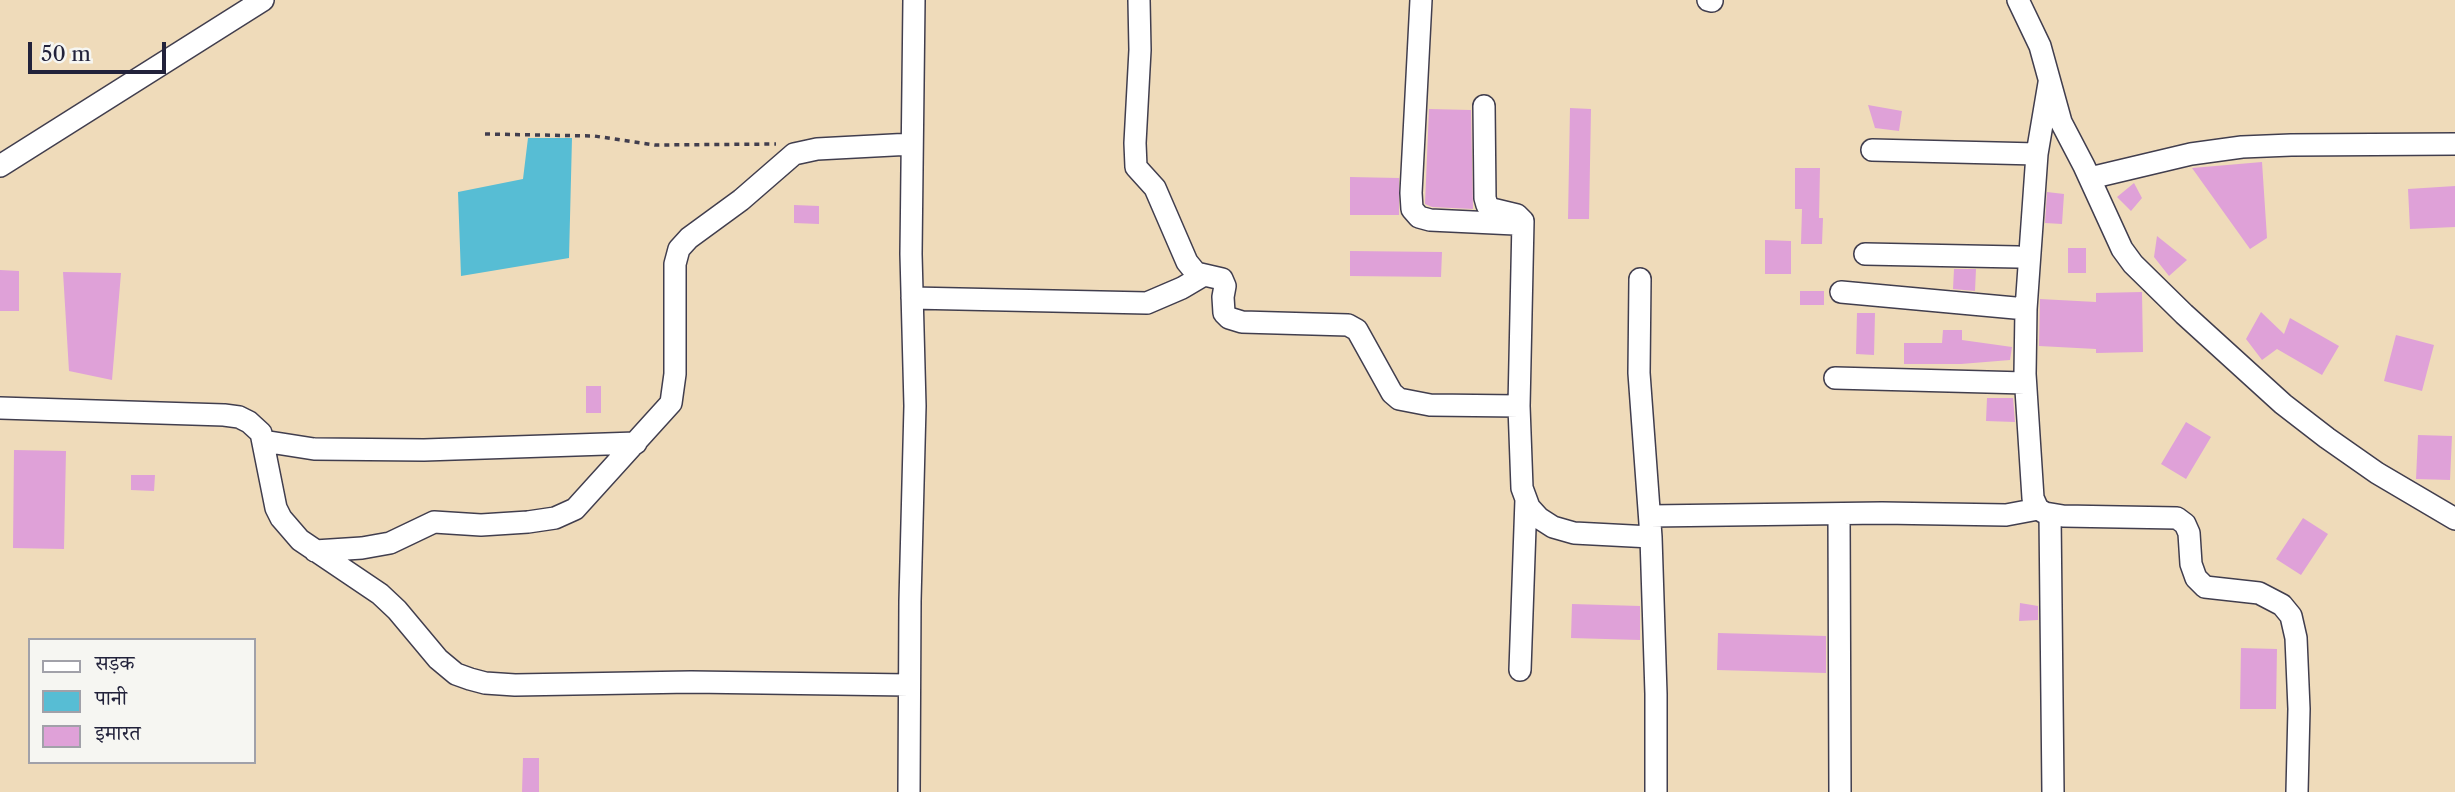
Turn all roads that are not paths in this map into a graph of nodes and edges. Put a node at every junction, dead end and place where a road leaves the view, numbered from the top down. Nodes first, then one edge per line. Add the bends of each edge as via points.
1 (262, 0) edge
2 (914, 0) edge
3 (1139, 0) edge
4 (1421, 0) edge
5 (2018, 0) edge
6 (2049, 83) junction
7 (1484, 106) dead end
8 (912, 144) junction
9 (2455, 144) edge
10 (1872, 150) dead end
11 (2037, 154) junction
12 (0, 166) edge
13 (2090, 178) junction
14 (1523, 224) junction
15 (1865, 254) dead end
16 (2018, 257) dead end
17 (1204, 275) junction
18 (1640, 279) dead end
19 (1841, 292) dead end
20 (912, 298) junction
21 (2026, 309) junction
22 (1835, 378) dead end
23 (2025, 383) junction
24 (1519, 406) junction
25 (0, 408) edge
26 (263, 441) junction
27 (636, 443) junction
28 (1526, 499) junction
29 (2044, 511) junction
30 (1839, 514) junction
31 (2455, 519) edge
32 (1651, 527) junction
33 (315, 551) junction
34 (1520, 670) dead end
35 (909, 685) junction
36 (909, 792) edge
37 (1656, 792) edge
38 (1840, 792) edge
39 (2053, 792) edge
40 (2297, 792) edge

1 - 12 street
2 - 8 street
3 - 17 street via 1136,167 1155,188 1187,262
4 - 14 street via 1412,209 1430,220
5 - 6 street via 2040,46
6 - 11 street
6 - 13 street via 2061,122
7 - 14 street via 1487,205 1517,215
8 - 20 street
8 - 27 street via 802,151 689,238 675,264 674,396
9 - 13 street via 2242,147
10 - 11 street
11 - 21 street
13 - 31 street via 2122,249 2184,314 2327,438
14 - 24 street
15 - 16 street
17 - 20 street via 1147,303
17 - 24 street via 1222,279 1222,306 1229,318 1348,325 1357,330 1399,400
18 - 32 street via 1640,407
19 - 21 street
20 - 35 street via 915,406
21 - 23 street
22 - 23 street
23 - 29 street via 2033,498
24 - 28 street
25 - 26 street via 225,415 249,422
26 - 27 street via 314,449 424,450
26 - 33 street via 276,508 300,540
27 - 33 street via 575,509 555,518 481,525 434,522 390,543
28 - 32 street via 1553,527 1574,533
28 - 34 street
29 - 30 street
29 - 39 street
29 - 40 street via 2063,516 2177,518 2189,533 2191,564 2205,587 2259,593 2282,605 2291,616 2296,638
30 - 32 street
30 - 38 street
32 - 37 street
33 - 35 street via 387,600 456,674 485,683
35 - 36 street

